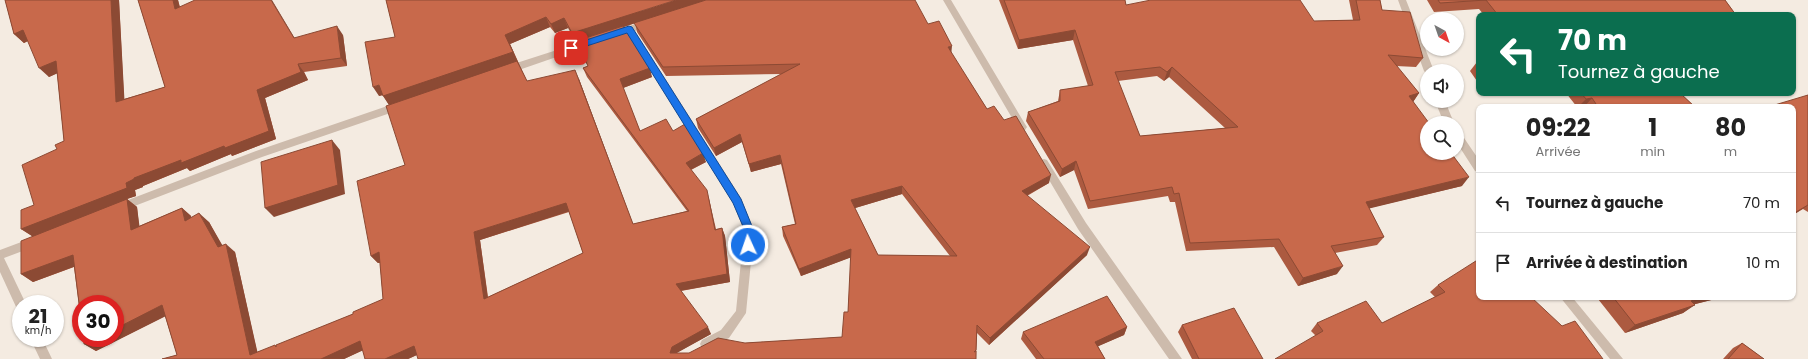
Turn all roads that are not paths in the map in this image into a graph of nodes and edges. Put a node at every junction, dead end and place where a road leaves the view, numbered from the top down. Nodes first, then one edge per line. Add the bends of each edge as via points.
1 (946, 0) edge
2 (1402, 0) edge
3 (658, 20) edge
4 (629, 29) junction
5 (1426, 64) edge
6 (495, 74) edge
7 (406, 104) edge
8 (1028, 137) edge
9 (1464, 146) edge
10 (1041, 158) edge
11 (1476, 164) edge
12 (111, 212) edge
13 (44, 238) edge
14 (0, 255) edge
15 (0, 261) edge
16 (16, 295) edge
17 (1568, 300) edge
18 (40, 347) edge
19 (699, 348) edge
20 (46, 359) edge
21 (1176, 359) edge
22 (1617, 359) edge

1 - 8 street
2 - 5 street
3 - 4 street
4 - 6 street
4 - 19 street via 737,201 749,231 741,313 724,334
7 - 12 street via 259,154
9 - 11 street
10 - 21 street via 1082,226
13 - 14 street
15 - 16 street
17 - 22 street
18 - 20 street

